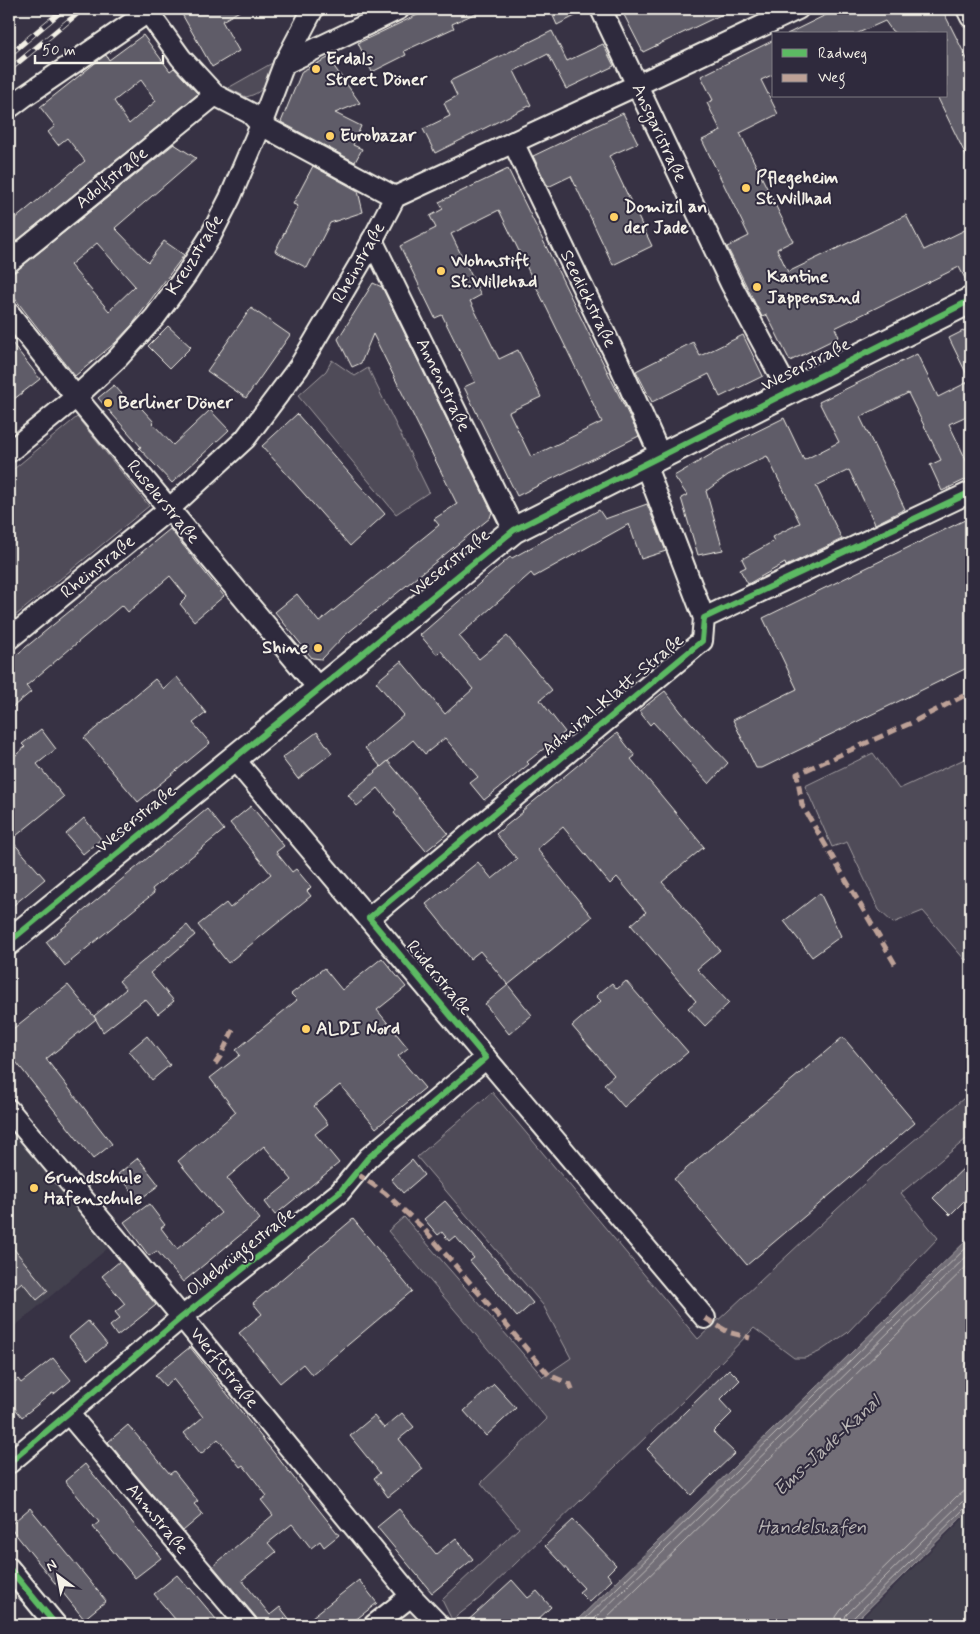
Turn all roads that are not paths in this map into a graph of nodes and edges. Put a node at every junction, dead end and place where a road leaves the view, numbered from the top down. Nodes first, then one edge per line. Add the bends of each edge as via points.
1 (312, 9) edge
2 (399, 9) edge
3 (601, 9) edge
4 (798, 9) edge
5 (967, 9) edge
6 (971, 17) edge
7 (284, 64) junction
8 (637, 86) junction
9 (215, 95) junction
10 (9, 108) edge
11 (261, 125) junction
12 (513, 142) junction
13 (395, 197) junction
14 (372, 240) junction
15 (9, 262) edge
16 (971, 300) edge
17 (9, 314) edge
18 (788, 390) junction
19 (76, 397) junction
20 (9, 452) edge
21 (653, 460) junction
22 (971, 492) edge
23 (169, 509) junction
24 (514, 530) junction
25 (704, 618) junction
26 (9, 639) edge
27 (319, 689) junction
28 (234, 758) junction
29 (368, 918) junction
30 (9, 942) edge
31 (486, 1058) junction
32 (9, 1110) edge
33 (182, 1317) junction
34 (705, 1318) dead end
35 (68, 1413) junction
36 (9, 1463) edge
37 (9, 1568) edge
38 (411, 1596) junction
39 (56, 1625) edge
40 (247, 1625) edge
41 (374, 1625) edge
42 (438, 1625) edge

1 - 7 street, Kreuzstraße
2 - 7 street
3 - 8 street, Ansgaristraße
4 - 8 street
5 - 6 street
7 - 11 street, Kreuzstraße
8 - 12 street
8 - 18 street, Ansgaristraße via 731,284
9 - 10 street via 181,58 148,12
9 - 11 street via 250,113
9 - 15 street, Adolfstraße
11 - 13 street
11 - 19 street, Kreuzstraße via 230,198 186,275 118,358
12 - 13 street
12 - 21 street, Seediekstraße via 618,361
13 - 14 street, Rheinstraße
14 - 23 street, Rheinstraße via 299,367 245,439
14 - 24 street, Annenstraße
16 - 18 street, Weserstraße
17 - 19 street, Ruselerstraße
18 - 21 street, Weserstraße
19 - 20 street, Kreuzstraße
19 - 23 street, Ruselerstraße
21 - 24 street, Weserstraße
21 - 25 street, Seediekstraße
22 - 25 street
23 - 26 street, Rheinstraße
23 - 27 street, Ruselerstraße
24 - 27 street, Weserstraße
25 - 29 street, Admiral-Klatt-Straße via 702,641
27 - 28 street, Weserstraße
28 - 29 street, Rüderstraße
28 - 30 street, Weserstraße
29 - 31 street, Rüderstraße
31 - 33 street, Oldebrüggestraße via 368,1158 340,1192
31 - 34 street, Rüderstraße
32 - 33 street, Werftstraße
33 - 35 street, Oldebrüggestraße
33 - 38 street, Werftstraße
35 - 36 street, Oldebrüggestraße
35 - 40 street, Ahmstraße
37 - 39 street
38 - 41 street
38 - 42 street, Werftstraße

